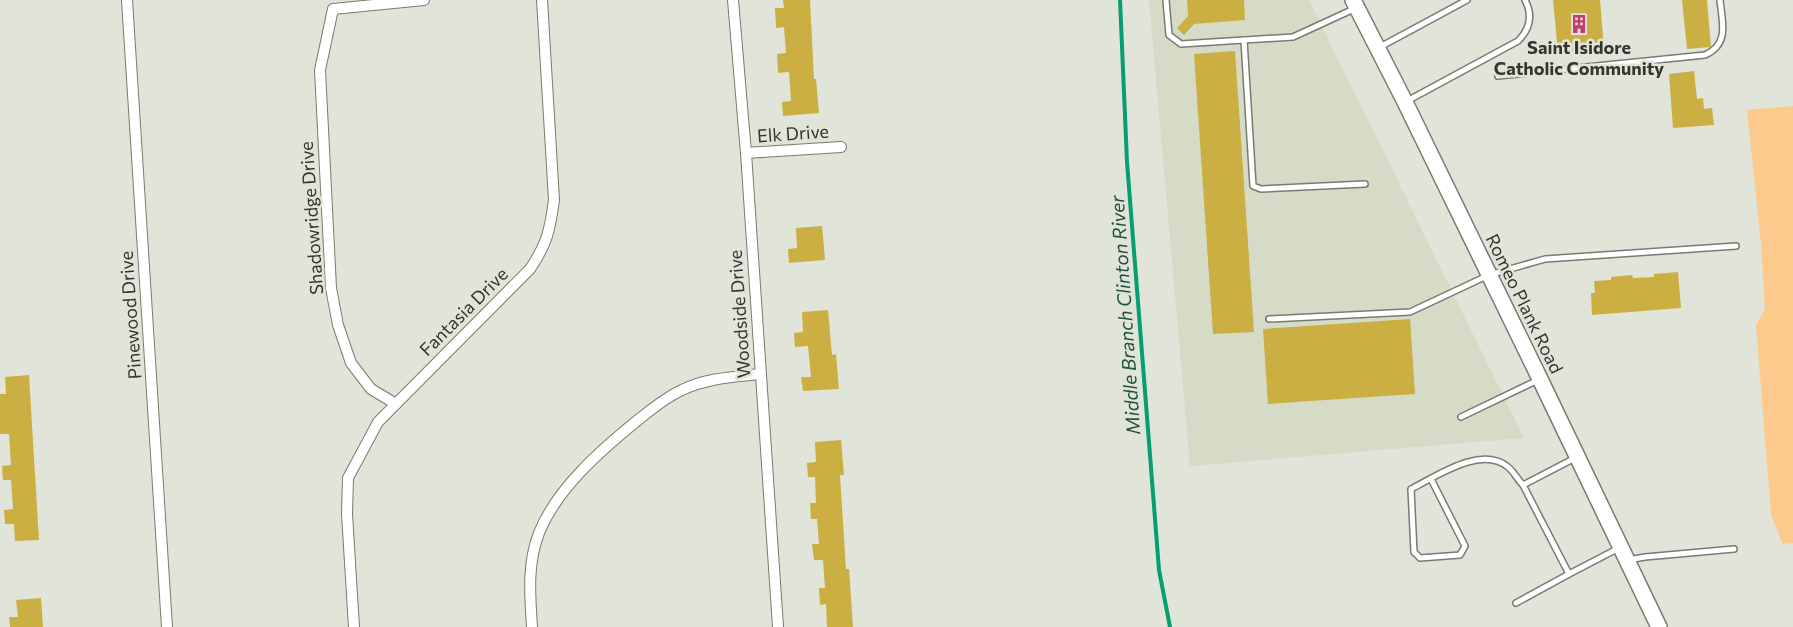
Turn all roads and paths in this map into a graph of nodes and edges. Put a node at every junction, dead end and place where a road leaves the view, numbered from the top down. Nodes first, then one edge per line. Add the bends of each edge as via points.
1 (127, 0) edge
2 (424, 0) edge
3 (542, 0) edge
4 (733, 0) edge
5 (1166, 0) edge
6 (1467, 0) edge
7 (1525, 0) edge
8 (1720, 0) edge
9 (1355, 4) edge
10 (1244, 40) junction
11 (1376, 48) junction
12 (1498, 76) dead end
13 (1405, 102) junction
14 (841, 147) dead end
15 (746, 153) junction
16 (1365, 184) dead end
17 (1736, 246) dead end
18 (1489, 275) junction
19 (1270, 319) dead end
20 (760, 374) junction
21 (1540, 379) junction
22 (396, 404) junction
23 (1461, 417) dead end
24 (1578, 457) junction
25 (1431, 479) junction
26 (1523, 486) junction
27 (1734, 550) dead end
28 (1625, 553) junction
29 (1569, 574) junction
30 (1516, 603) dead end
31 (167, 627) edge
32 (354, 627) edge
33 (532, 627) edge
34 (778, 627) edge
35 (1659, 627) edge

1 - 31 street, Pinewood Drive
2 - 22 street, Shadowridge Drive via 333,9 320,70 331,288 338,325 351,363 371,389
3 - 22 street, Fantasia Drive via 554,200 542,251 530,269
4 - 15 street, Woodside Drive
5 - 10 lane via 1168,36 1181,44
6 - 11 lane
7 - 13 lane via 1531,17 1518,41
8 - 12 lane via 1724,33 1717,47 1705,55
9 - 10 lane via 1293,37
9 - 11 main road, Romeo Plank Road
10 - 16 lane via 1253,186 1261,189
11 - 13 main road, Romeo Plank Road
13 - 18 main road, Romeo Plank Road
14 - 15 street, Elk Drive
15 - 20 street, Woodside Drive
17 - 18 lane via 1545,259
18 - 19 lane via 1410,312
18 - 21 main road, Romeo Plank Road
20 - 33 street via 717,379 682,390 664,400 590,462 554,506 538,534 529,576
20 - 34 street, Woodside Drive
21 - 23 lane
21 - 24 main road, Romeo Plank Road
22 - 32 street, Fantasia Drive via 378,422 348,478
24 - 26 lane
24 - 28 main road, Romeo Plank Road
25 - 25 lane via 1411,489 1414,552 1420,558 1460,555 1465,546
25 - 26 lane via 1469,460 1493,460 1508,467
26 - 29 lane
27 - 28 lane via 1645,557
28 - 29 lane
28 - 35 main road, Romeo Plank Road
29 - 30 lane

